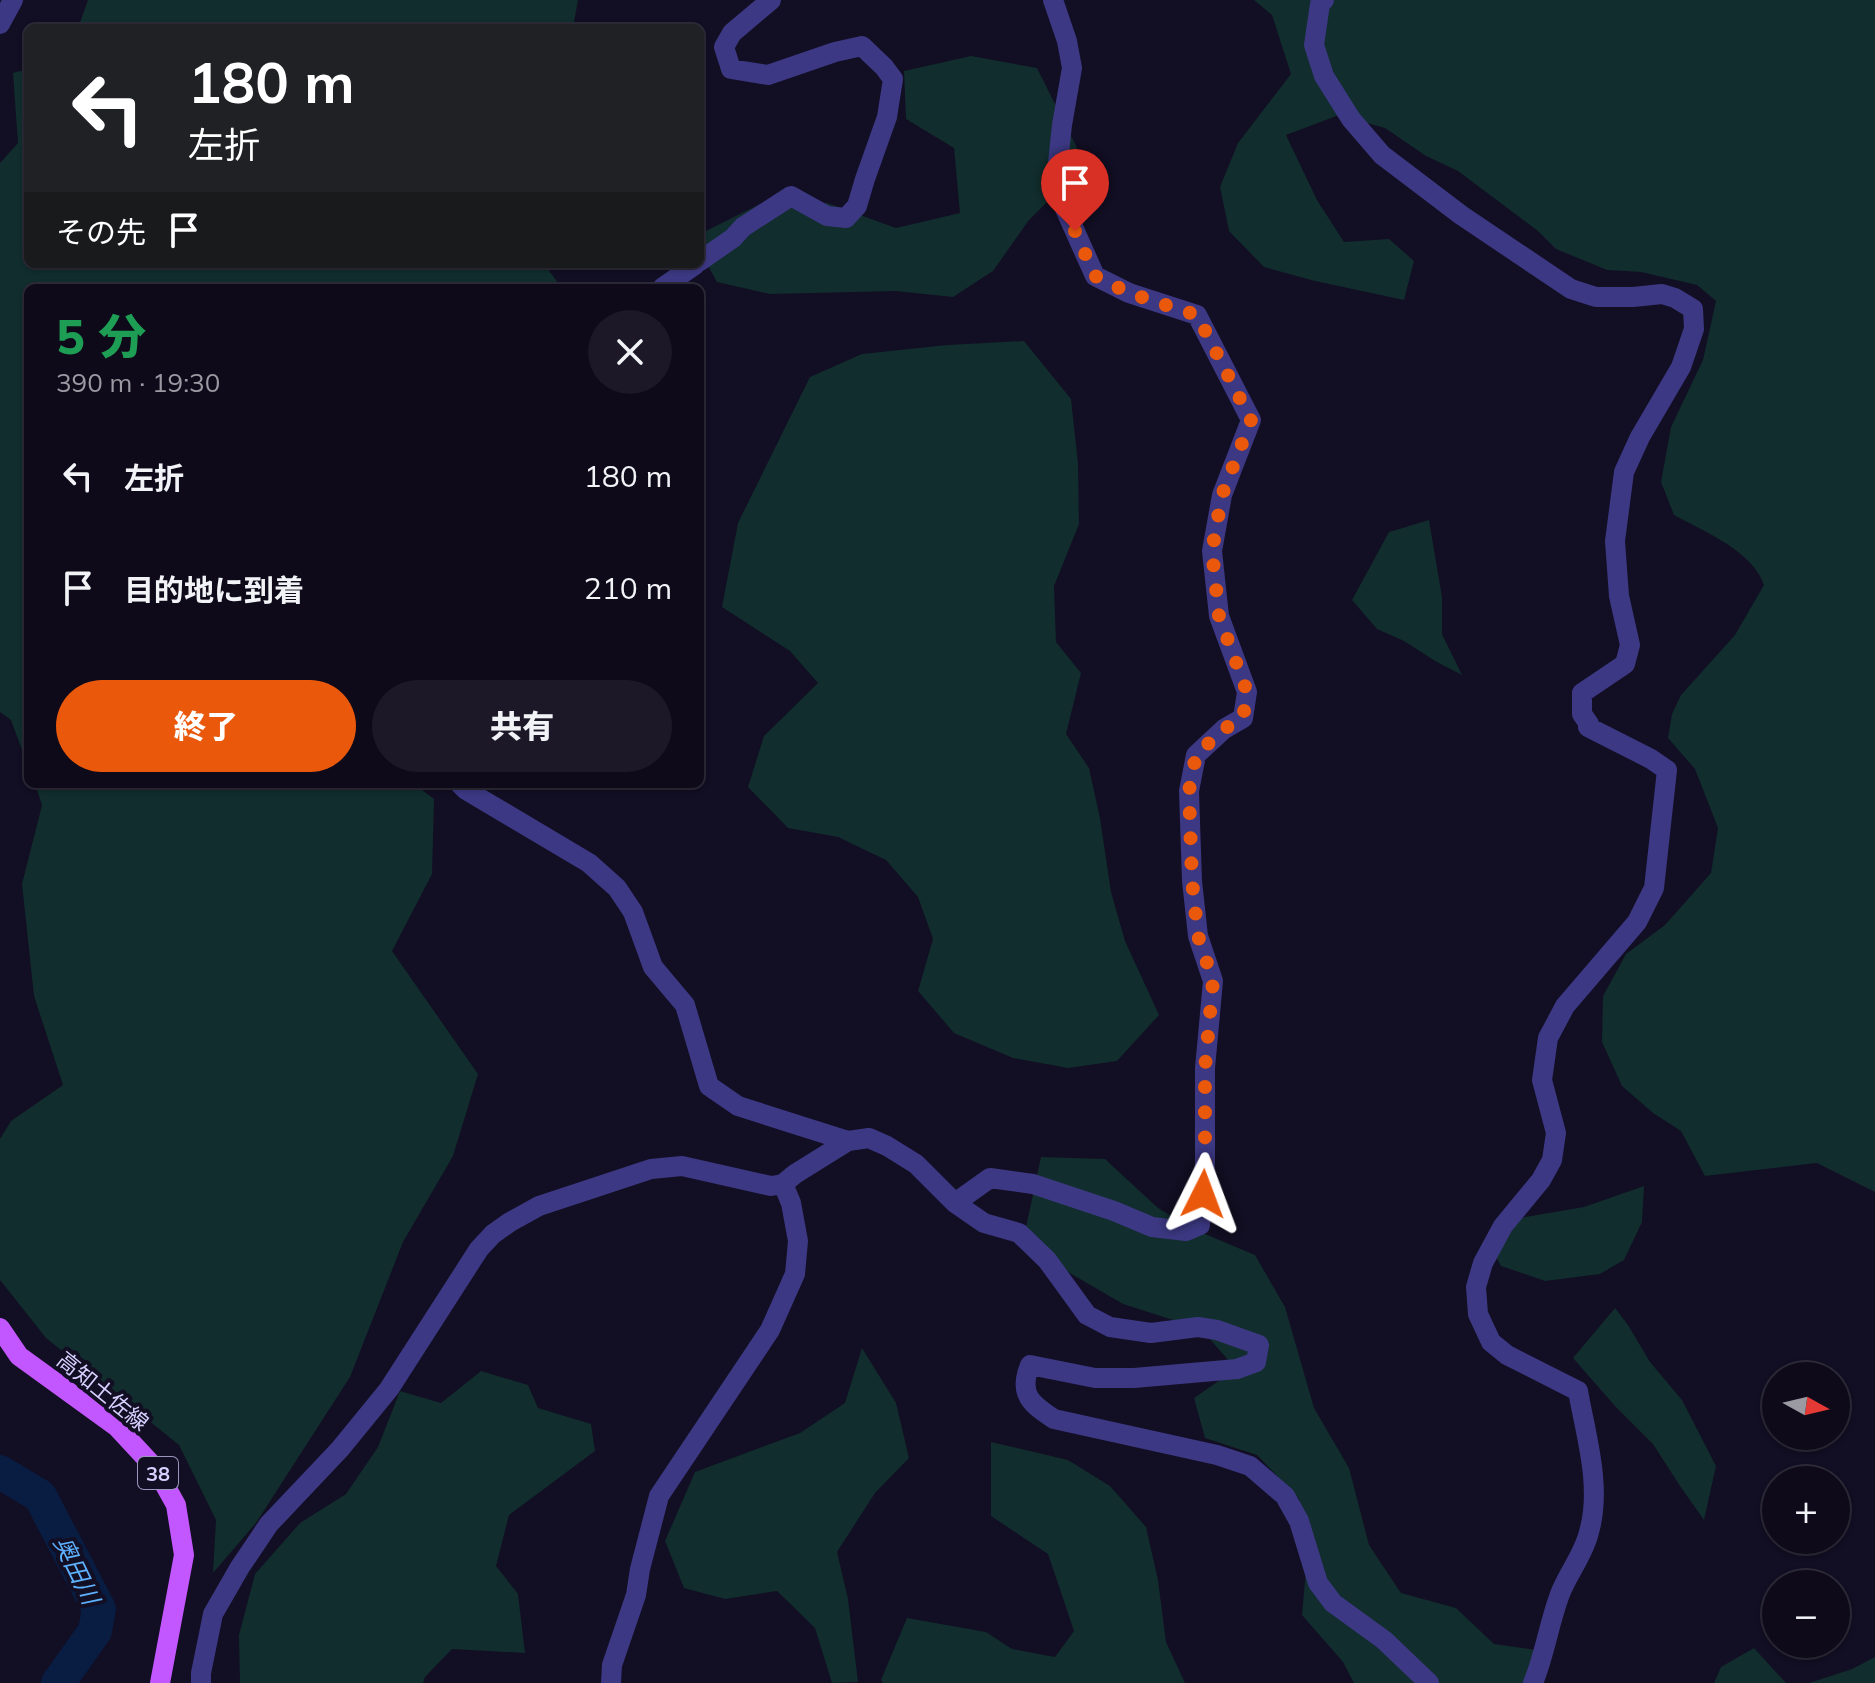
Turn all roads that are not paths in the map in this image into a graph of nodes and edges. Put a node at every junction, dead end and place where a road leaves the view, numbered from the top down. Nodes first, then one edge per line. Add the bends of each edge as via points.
1 (13, 0) edge
2 (771, 0) edge
3 (1053, 0) edge
4 (1324, 0) edge
5 (0, 24) edge
6 (704, 258) edge
7 (690, 268) edge
8 (668, 284) edge
9 (464, 788) edge
10 (848, 1141) junction
11 (783, 1184) junction
12 (955, 1203) junction
13 (0, 1328) edge
14 (160, 1683) edge
15 (201, 1683) edge
16 (611, 1683) edge
17 (1429, 1683) edge
18 (1533, 1683) edge

1 - 5 street
2 - 6 street via 732,33 724,47 731,69 768,75 862,46 893,79 887,117 857,206 846,218 827,216 791,196
3 - 12 street via 1072,68 1057,172 1065,209 1095,276 1197,315 1251,420 1222,495 1212,551 1219,616 1247,692 1243,718 1196,755 1189,791 1198,936 1213,981 1200,1225 1186,1231 1152,1227 1033,1184 990,1178
4 - 18 street via 1314,45 1324,76 1382,155 1571,289 1596,297 1662,294 1693,309 1694,329 1681,367 1624,472 1615,541 1630,645 1625,664 1582,693 1588,727 1667,770 1654,888 1637,922 1565,1006 1548,1038 1542,1080 1556,1133 1552,1160 1503,1226 1476,1287 1478,1314 1491,1342 1578,1391 1593,1480 1589,1533 1560,1594
7 - 8 street
9 - 10 street via 589,863 617,888 633,912 653,967 685,1005 709,1086 738,1106
10 - 11 street
10 - 12 street via 869,1138 887,1146 916,1164
11 - 15 street via 771,1186 682,1166 651,1169 539,1206 493,1234 389,1389 269,1524 240,1567 213,1614
11 - 16 street via 798,1241 795,1274 770,1330 659,1496
12 - 17 street via 984,1223 1019,1233 1047,1260 1087,1315 1110,1327 1151,1333 1198,1327 1259,1345 1256,1362 1237,1369 1095,1378 1030,1365 1024,1379 1029,1399 1054,1419 1250,1466 1285,1496 1299,1521 1318,1583 1333,1603 1384,1640
13 - 14 main road, 高知土佐線 / 38 via 19,1356 117,1427 156,1469 176,1505 184,1555

